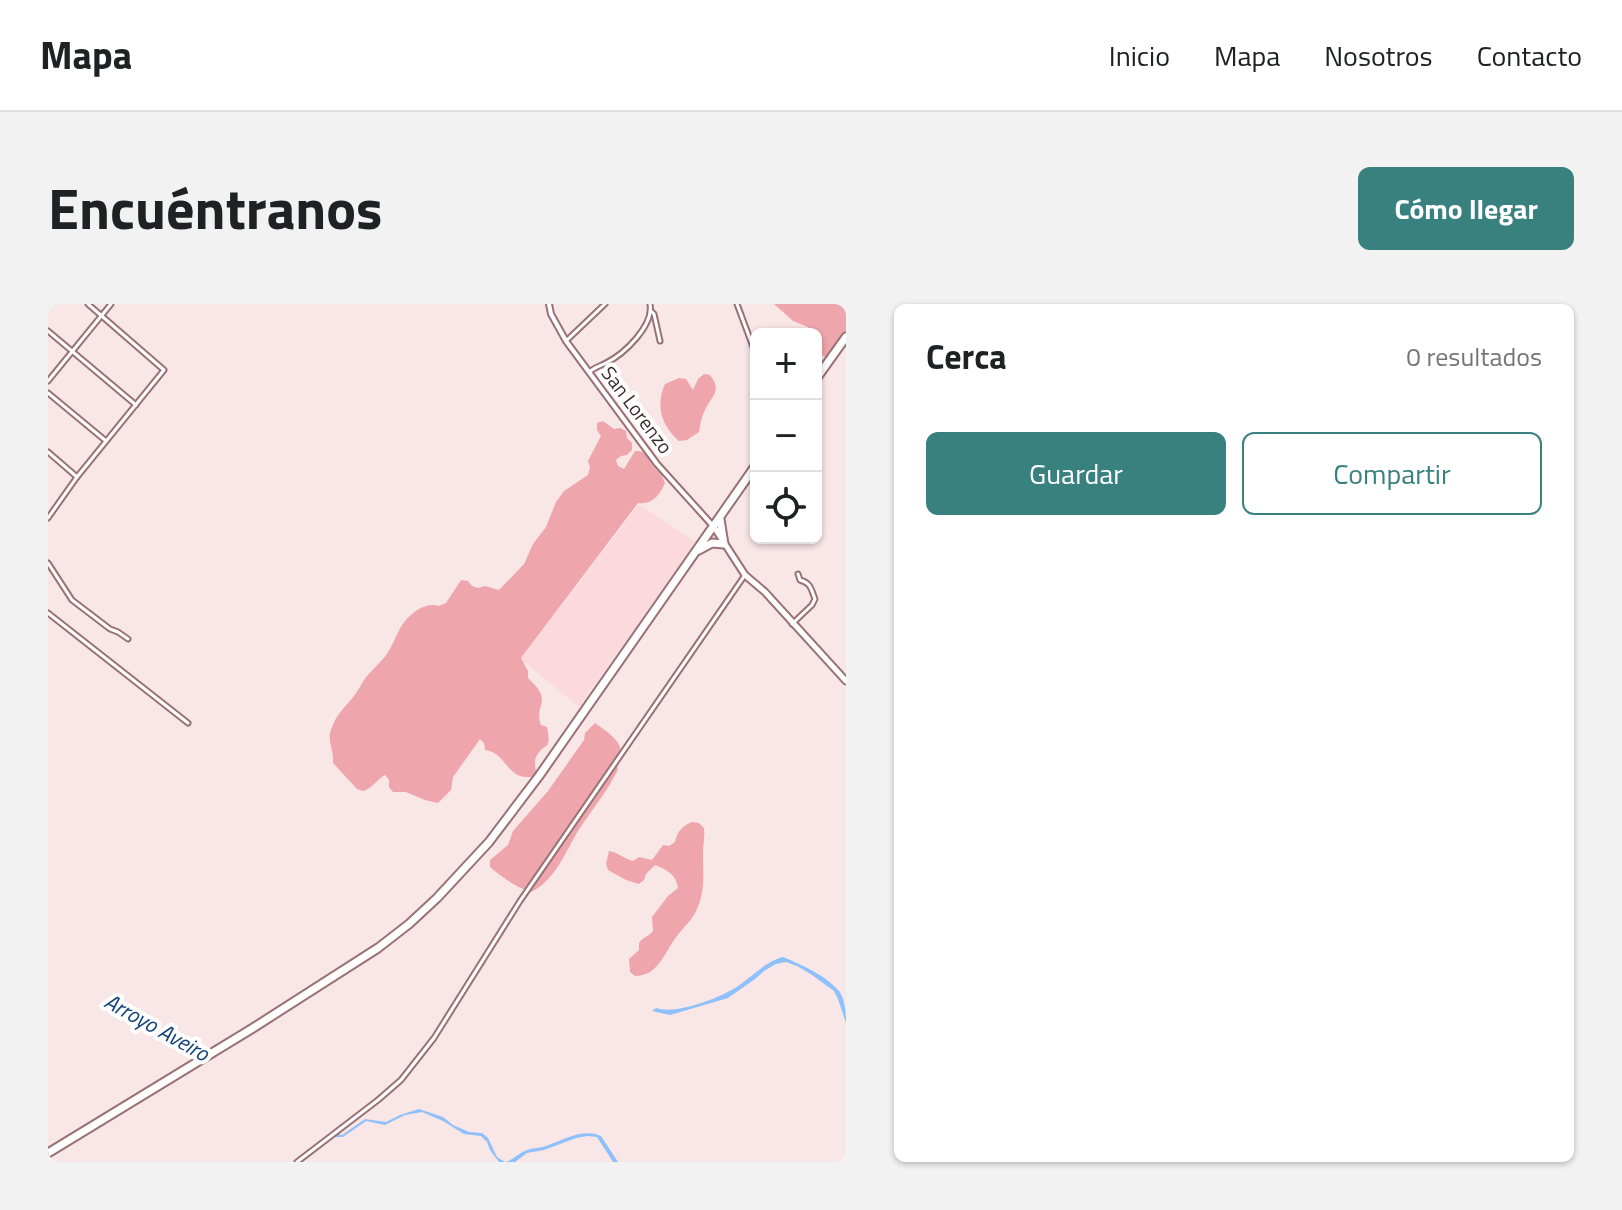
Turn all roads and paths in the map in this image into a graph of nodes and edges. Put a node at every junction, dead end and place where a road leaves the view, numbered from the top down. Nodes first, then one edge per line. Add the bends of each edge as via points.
1 (88, 304) edge
2 (111, 304) edge
3 (549, 304) edge
4 (650, 304) edge
5 (737, 304) edge
6 (601, 305) edge
7 (651, 311) junction
8 (102, 316) junction
9 (48, 331) edge
10 (846, 337) edge
11 (750, 339) edge
12 (566, 341) junction
13 (660, 341) dead end
14 (73, 351) junction
15 (822, 371) edge
16 (589, 372) junction
17 (48, 381) edge
18 (48, 393) edge
19 (136, 405) junction
20 (106, 441) junction
21 (48, 452) edge
22 (751, 472) edge
23 (77, 477) junction
24 (48, 504) edge
25 (54, 508) junction
26 (48, 518) edge
27 (720, 519) junction
28 (714, 527) junction
29 (724, 544) junction
30 (697, 551) junction
31 (48, 563) edge
32 (798, 574) dead end
33 (745, 575) junction
34 (48, 613) edge
35 (792, 624) junction
36 (128, 639) dead end
37 (846, 681) edge
38 (188, 723) dead end
39 (48, 1153) edge
40 (297, 1162) edge

1 - 8 street
2 - 8 street
3 - 12 street, San Lorenzo
4 - 7 street
5 - 11 street
6 - 12 street
7 - 13 street
7 - 16 street via 635,340
8 - 14 street
8 - 19 street via 164,370
9 - 14 street
10 - 15 highway
12 - 16 street, San Lorenzo
14 - 17 street
14 - 19 street
16 - 28 street, San Lorenzo via 657,464
18 - 20 street
19 - 20 street
20 - 23 street
21 - 23 street
22 - 27 highway
23 - 25 street
24 - 25 street
25 - 26 street
27 - 28 highway
27 - 29 highway
28 - 29 main road
28 - 30 highway
29 - 30 highway
29 - 33 main road
30 - 39 highway via 507,820 409,924
31 - 36 street via 72,600
32 - 35 street via 811,586 815,599
33 - 35 main road
33 - 40 street via 520,901 434,1038 401,1080
34 - 38 street
35 - 37 main road

